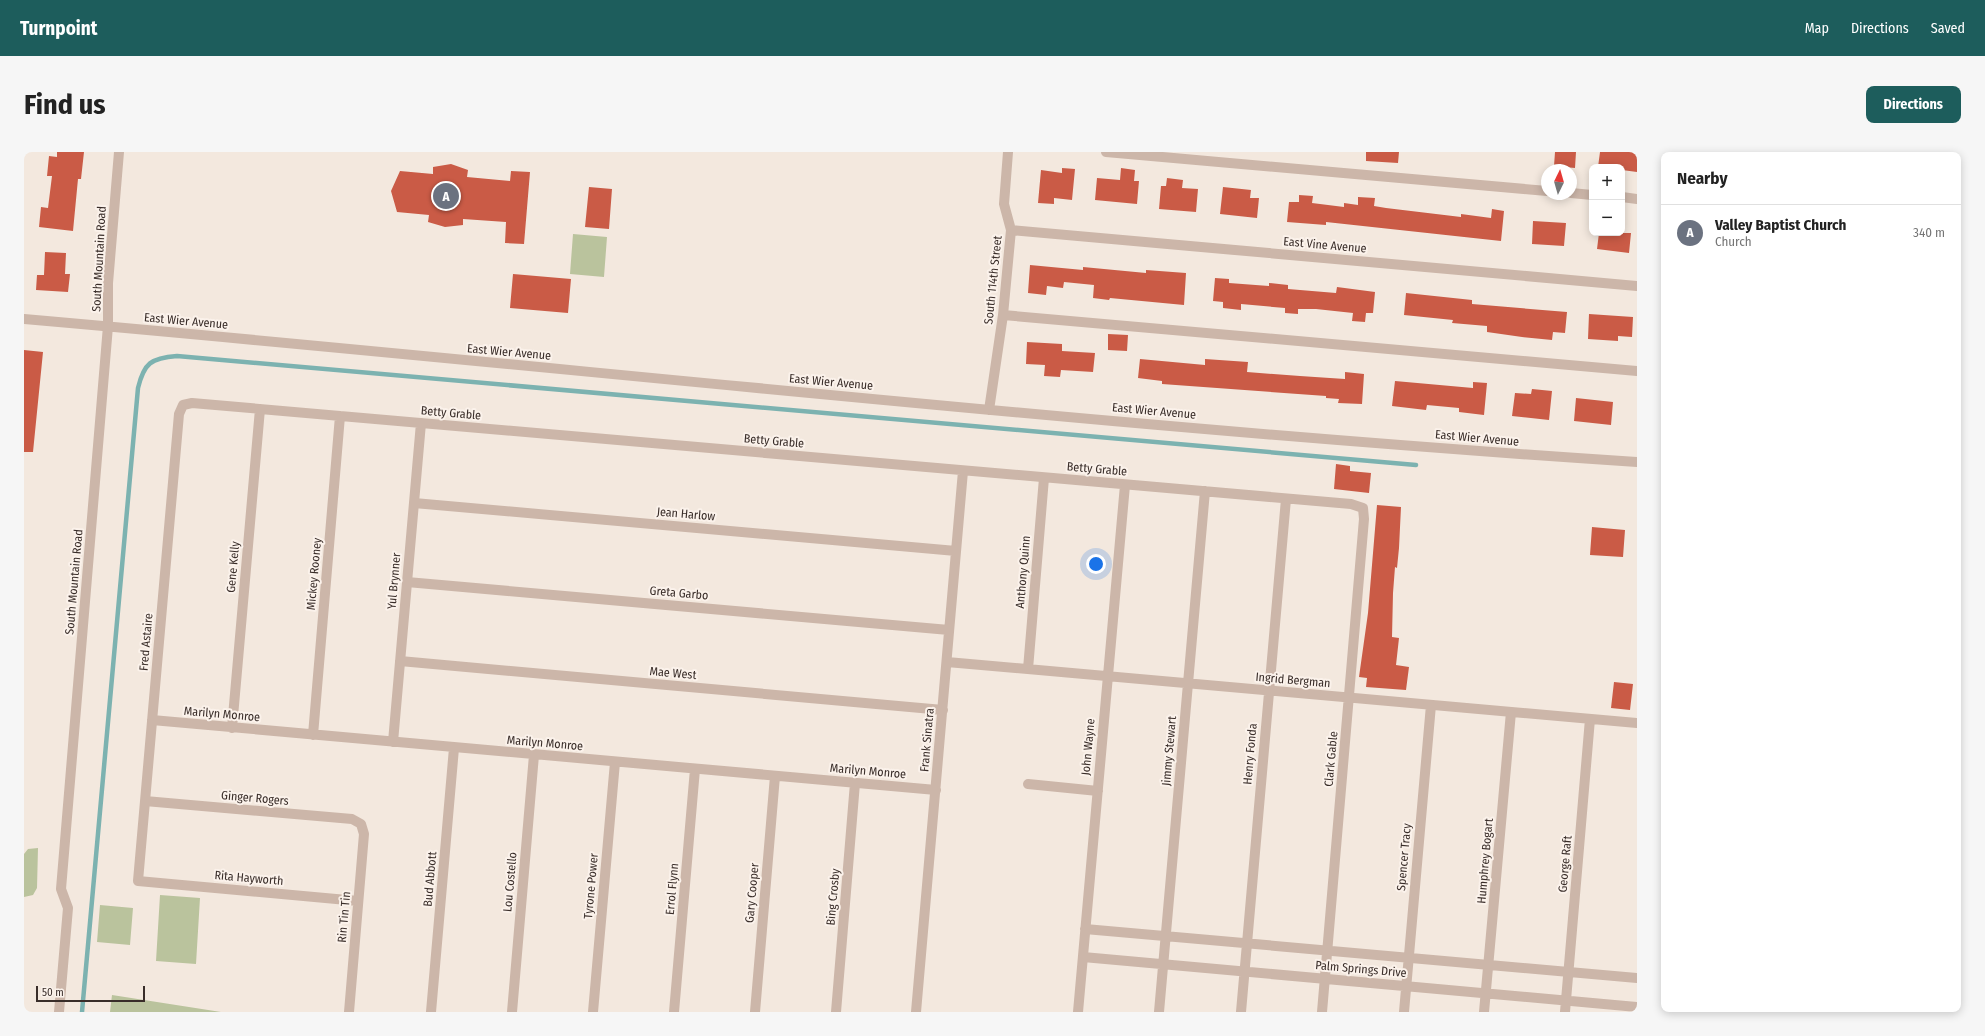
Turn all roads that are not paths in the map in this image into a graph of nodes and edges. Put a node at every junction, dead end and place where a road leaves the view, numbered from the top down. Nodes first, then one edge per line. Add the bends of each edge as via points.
1 (119, 152) edge
2 (1008, 152) edge
3 (1106, 152) edge
4 (1541, 190) edge
5 (1577, 194) edge
6 (1589, 195) edge
7 (1625, 197) edge
8 (1637, 199) edge
9 (1011, 230) junction
10 (1637, 286) edge
11 (1002, 315) junction
12 (24, 319) edge
13 (108, 326) junction
14 (1637, 371) edge
15 (183, 406) joint
16 (260, 409) junction
17 (989, 410) junction
18 (340, 416) junction
19 (421, 423) junction
20 (1637, 462) edge
21 (963, 471) junction
22 (1044, 478) junction
23 (1125, 484) junction
24 (1205, 492) junction
25 (1286, 499) junction
26 (414, 503) junction
27 (1363, 508) joint
28 (956, 550) junction
29 (407, 582) junction
30 (949, 630) junction
31 (400, 661) junction
32 (947, 662) junction
33 (1028, 669) junction
34 (1108, 676) junction
35 (1188, 683) junction
36 (1269, 690) junction
37 (1349, 698) junction
38 (1431, 705) junction
39 (943, 710) junction
40 (1510, 712) junction
41 (1590, 719) junction
42 (152, 720) junction
43 (1637, 723) edge
44 (232, 728) junction
45 (313, 735) junction
46 (393, 742) junction
47 (454, 748) junction
48 (534, 754) junction
49 (615, 762) junction
50 (695, 769) junction
51 (775, 776) junction
52 (856, 783) junction
53 (1028, 784) dead end
54 (936, 790) junction
55 (1098, 791) junction
56 (145, 801) junction
57 (361, 824) joint
58 (138, 881) joint
59 (358, 901) junction
60 (1085, 929) junction
61 (1166, 936) junction
62 (1247, 944) junction
63 (1327, 951) junction
64 (1083, 957) junction
65 (1408, 958) junction
66 (1164, 964) junction
67 (1489, 965) junction
68 (1244, 972) junction
69 (1568, 972) junction
70 (1637, 978) edge
71 (1325, 979) junction
72 (1406, 986) junction
73 (1486, 993) junction
74 (1566, 1000) junction
75 (1637, 1007) edge
76 (59, 1012) edge
77 (349, 1012) edge
78 (431, 1012) edge
79 (512, 1012) edge
80 (593, 1012) edge
81 (674, 1012) edge
82 (755, 1012) edge
83 (836, 1012) edge
84 (916, 1012) edge
85 (1078, 1012) edge
86 (1160, 1012) edge
87 (1241, 1012) edge
88 (1322, 1012) edge
89 (1404, 1012) edge
90 (1484, 1012) edge
91 (1565, 1012) edge

1 - 13 street, South Mountain Road via 108,283
2 - 9 street, South 114th Street via 1004,204
3 - 4 street
5 - 6 street
7 - 8 street
9 - 10 street, East Vine Avenue
9 - 11 street, South 114th Street
11 - 14 street
11 - 17 street, South 114th Street
12 - 13 street, East Wier Avenue
13 - 17 street, East Wier Avenue
13 - 76 street, South Mountain Road via 61,889 68,908
15 - 16 street, Betty Grable via 192,403
15 - 42 street, Fred Astaire via 179,414
16 - 18 street, Betty Grable
16 - 44 street, Gene Kelly
17 - 20 street, East Wier Avenue
18 - 19 street, Betty Grable
18 - 45 street, Mickey Rooney
19 - 21 street, Betty Grable
19 - 26 street, Yul Brynner
21 - 22 street, Betty Grable
21 - 28 street, Frank Sinatra
22 - 23 street, Betty Grable
22 - 33 street, Anthony Quinn
23 - 24 street, Betty Grable
23 - 34 street, John Wayne
24 - 25 street, Betty Grable
24 - 35 street, Jimmy Stewart
25 - 27 street, Betty Grable via 1352,504
25 - 36 street, Henry Fonda
26 - 28 street, Jean Harlow
26 - 29 street, Yul Brynner
27 - 37 street, Clark Gable
28 - 30 street, Frank Sinatra
29 - 30 street, Greta Garbo
29 - 31 street, Yul Brynner
30 - 32 street, Frank Sinatra
31 - 39 street, Mae West
31 - 46 street, Yul Brynner
32 - 33 street, Ingrid Bergman
32 - 39 street, Frank Sinatra
33 - 34 street, Ingrid Bergman
34 - 35 street, Ingrid Bergman
34 - 55 street, John Wayne
35 - 36 street, Ingrid Bergman
35 - 61 street, Jimmy Stewart
36 - 37 street, Ingrid Bergman
36 - 62 street, Henry Fonda
37 - 38 street, Ingrid Bergman
37 - 63 street, Clark Gable
38 - 40 street, Ingrid Bergman
38 - 65 street, Spencer Tracy
39 - 54 street, Frank Sinatra
40 - 41 street, Ingrid Bergman
40 - 67 street, Humphrey Bogart
41 - 43 street, Ingrid Bergman
41 - 69 street, George Raft
42 - 44 street, Marilyn Monroe
42 - 56 street, Fred Astaire
44 - 45 street, Marilyn Monroe
45 - 46 street, Marilyn Monroe
46 - 47 street, Marilyn Monroe
47 - 48 street, Marilyn Monroe
47 - 78 street, Bud Abbott
48 - 49 street, Marilyn Monroe
48 - 79 street, Lou Costello
49 - 50 street, Marilyn Monroe
49 - 80 street, Tyrone Power
50 - 51 street, Marilyn Monroe
50 - 81 street, Errol Flynn
51 - 52 street, Marilyn Monroe
51 - 82 street, Gary Cooper
52 - 54 street, Marilyn Monroe
52 - 83 street, Bing Crosby
53 - 55 street
54 - 84 street, Frank Sinatra
55 - 60 street, John Wayne
56 - 57 street, Ginger Rogers via 352,819
56 - 58 street, Fred Astaire
57 - 59 street, Rin Tin Tin via 364,834
58 - 59 street, Rita Hayworth
59 - 77 street, Rin Tin Tin
60 - 61 street, Palm Springs Drive
60 - 64 street, John Wayne
61 - 62 street, Palm Springs Drive
61 - 66 street, Jimmy Stewart
62 - 63 street, Palm Springs Drive
62 - 68 street, Henry Fonda
63 - 65 street, Palm Springs Drive
63 - 71 street, Clark Gable
64 - 66 street, Palm Springs Drive
64 - 85 street, John Wayne
65 - 67 street, Palm Springs Drive
65 - 72 street, Spencer Tracy
66 - 68 street, Palm Springs Drive
66 - 86 street, Jimmy Stewart
67 - 69 street, Palm Springs Drive
67 - 73 street, Humphrey Bogart
68 - 71 street, Palm Springs Drive
68 - 87 street, Henry Fonda
69 - 70 street, Palm Springs Drive
69 - 74 street, George Raft
71 - 72 street, Palm Springs Drive
71 - 88 street, Clark Gable
72 - 73 street, Palm Springs Drive
72 - 89 street, Spencer Tracy
73 - 74 street, Palm Springs Drive
73 - 90 street, Humphrey Bogart
74 - 75 street, Palm Springs Drive
74 - 91 street, George Raft

